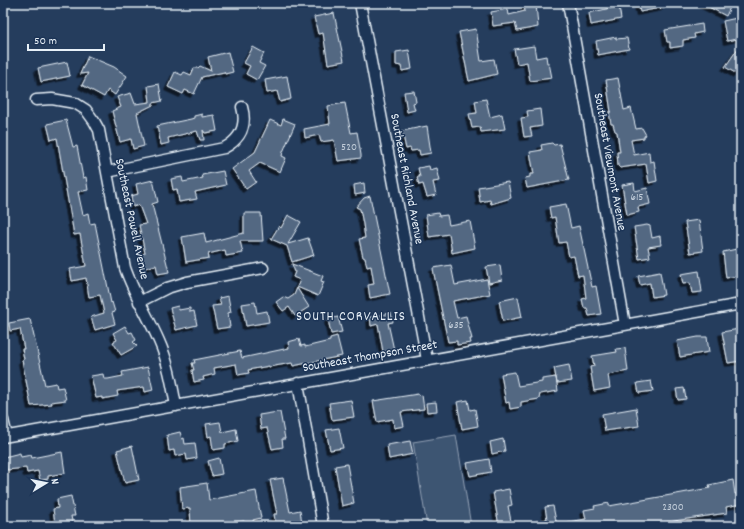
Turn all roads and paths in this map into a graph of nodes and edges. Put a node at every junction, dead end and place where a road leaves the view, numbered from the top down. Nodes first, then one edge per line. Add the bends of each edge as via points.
1 (360, 3) edge
2 (568, 3) edge
3 (36, 100) dead end
4 (242, 107) dead end
5 (107, 172) junction
6 (263, 268) dead end
7 (139, 302) junction
8 (741, 304) edge
9 (625, 325) junction
10 (428, 360) junction
11 (298, 383) junction
12 (176, 406) junction
13 (3, 420) edge
14 (5, 436) edge
15 (323, 526) edge

1 - 10 street, Southeast Richland Avenue
2 - 9 street, Southeast Viewmont Avenue
3 - 5 street, Southeast Powell Avenue via 62,99 75,102 86,110 99,130
4 - 5 street via 242,132 224,148
5 - 7 street, Southeast Powell Avenue via 125,268
6 - 7 street via 187,282 167,288
7 - 12 street, Southeast Powell Avenue via 167,360
8 - 9 street, Southeast Thompson Street
9 - 10 street, Southeast Thompson Street
10 - 11 street, Southeast Thompson Street
11 - 12 street, Southeast Thompson Street
11 - 15 street
12 - 14 street, Southeast Thompson Street
13 - 14 street

